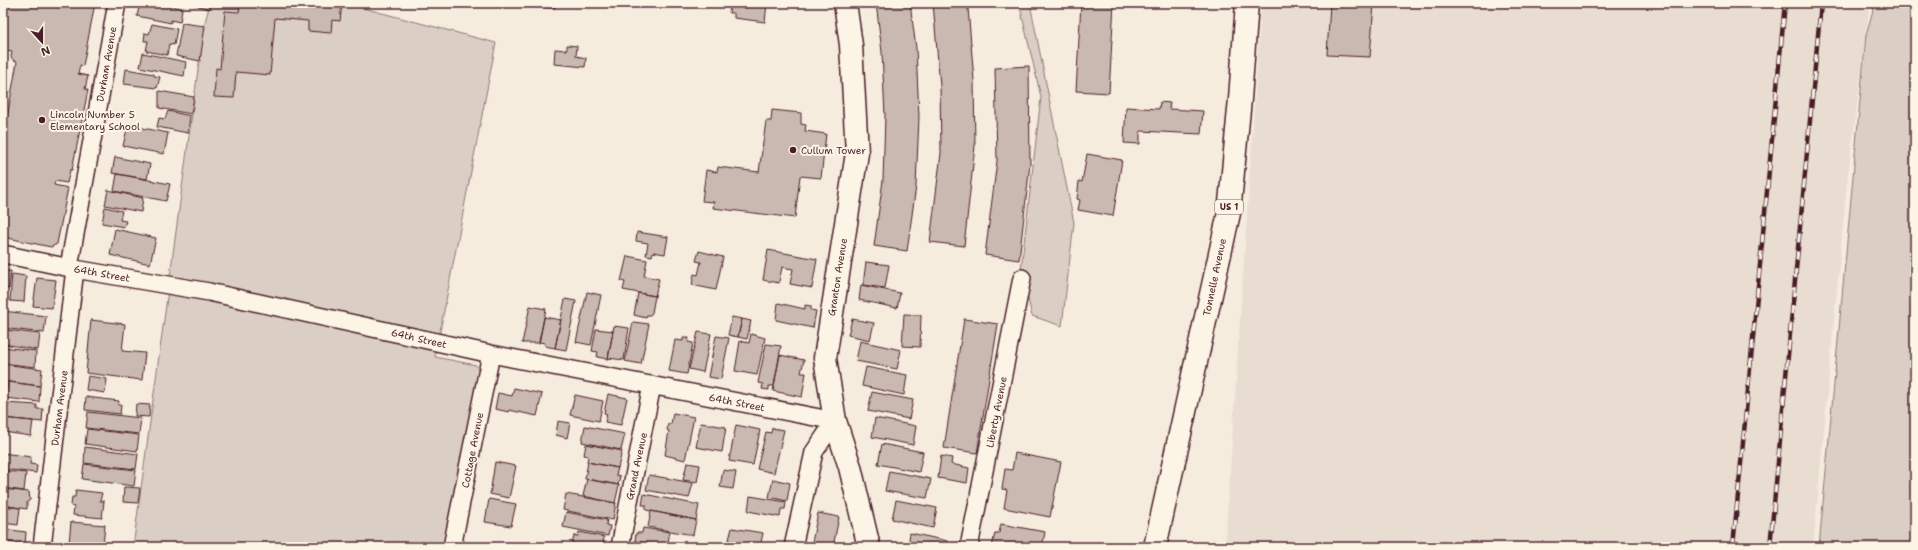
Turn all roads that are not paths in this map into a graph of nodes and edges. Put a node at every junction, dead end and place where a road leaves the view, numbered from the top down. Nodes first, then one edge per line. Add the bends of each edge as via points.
1 (117, 3) edge
2 (844, 3) edge
3 (1247, 3) edge
4 (3, 254) edge
5 (72, 268) junction
6 (1022, 278) dead end
7 (491, 354) junction
8 (652, 386) junction
9 (835, 421) junction
10 (42, 547) edge
11 (452, 547) edge
12 (620, 547) edge
13 (793, 547) edge
14 (869, 547) edge
15 (969, 547) edge
16 (1155, 547) edge

1 - 5 street, Durham Avenue
2 - 9 street, Granton Avenue via 851,46 857,153 825,358
3 - 16 street, Tonnelle Avenue / US 1 via 1228,213
4 - 5 street, 64th Street
5 - 7 street, 64th Street via 272,305
5 - 10 street, Durham Avenue
6 - 15 street, Liberty Avenue
7 - 8 street, 64th Street
7 - 11 street, Cottage Avenue
8 - 9 street, 64th Street
8 - 12 street, Grand Avenue
9 - 13 street via 814,452
9 - 14 street, Granton Avenue via 850,467

